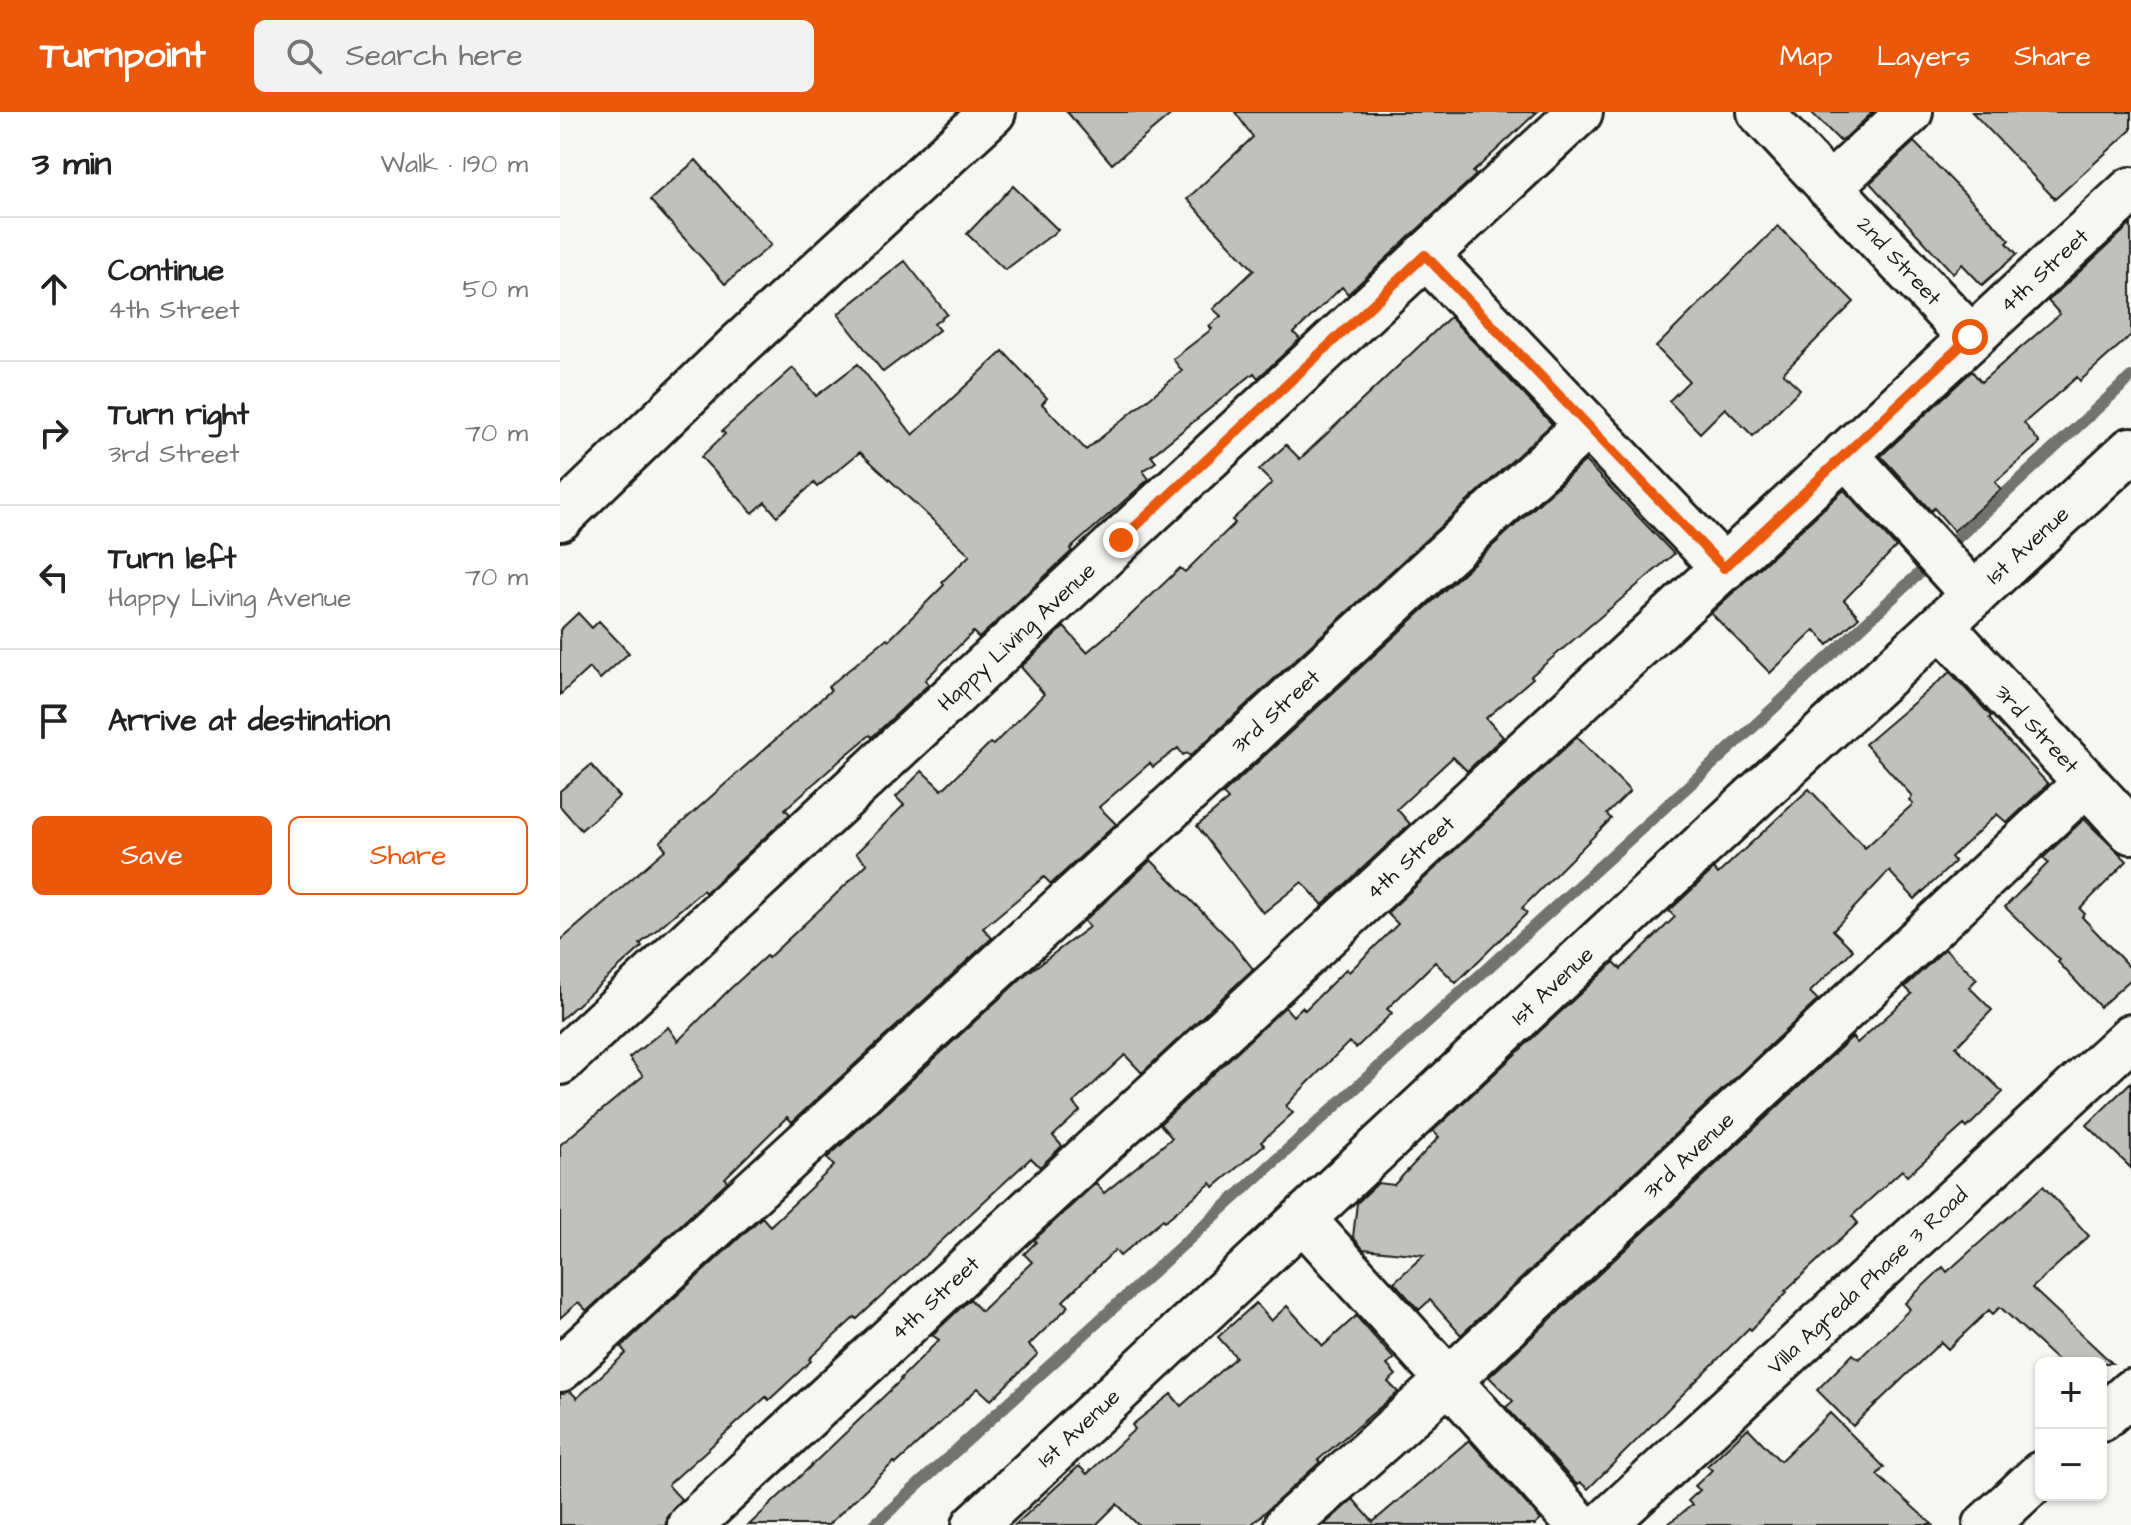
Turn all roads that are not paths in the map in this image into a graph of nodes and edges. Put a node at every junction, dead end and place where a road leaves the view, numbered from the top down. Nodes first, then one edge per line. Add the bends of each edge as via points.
1 (993, 112) edge
2 (1580, 112) edge
3 (1760, 112) edge
4 (1910, 112) edge
5 (1829, 187) junction
6 (2131, 190) edge
7 (1425, 255) junction
8 (1970, 337) junction
9 (1587, 425) junction
10 (2131, 450) edge
11 (1845, 454) junction
12 (560, 518) edge
13 (1724, 568) junction
14 (1949, 568) junction
15 (1942, 626) junction
16 (2086, 783) junction
17 (2131, 831) edge
18 (2131, 1037) edge
19 (560, 1062) edge
20 (1303, 1219) junction
21 (560, 1369) edge
22 (1450, 1379) junction
23 (2131, 1392) edge
24 (2107, 1414) edge
25 (2035, 1480) edge
26 (690, 1525) edge
27 (975, 1525) edge
28 (1287, 1525) edge
29 (1579, 1525) edge
30 (1603, 1525) edge
31 (1986, 1525) edge

1 - 12 street
2 - 7 street, Happy Living Avenue
3 - 5 street, 2nd Street
4 - 5 street
5 - 8 street, 2nd Street
6 - 8 street, 4th Street
7 - 9 street
7 - 19 street, Happy Living Avenue
8 - 11 street, 4th Street
9 - 13 street
9 - 21 street, 3rd Street
10 - 14 street, 1st Avenue
11 - 13 street, 4th Street
11 - 14 street
13 - 26 street, 4th Street
14 - 15 street, 1st Avenue
15 - 16 street, 3rd Street
15 - 20 street, 1st Avenue
16 - 17 street, 3rd Street
16 - 22 street, 3rd Avenue
18 - 30 street, Villa Agreda Phase 3 Road
20 - 22 street
20 - 27 street, 1st Avenue
22 - 28 street, 3rd Avenue
22 - 29 street
23 - 24 street
25 - 31 street

